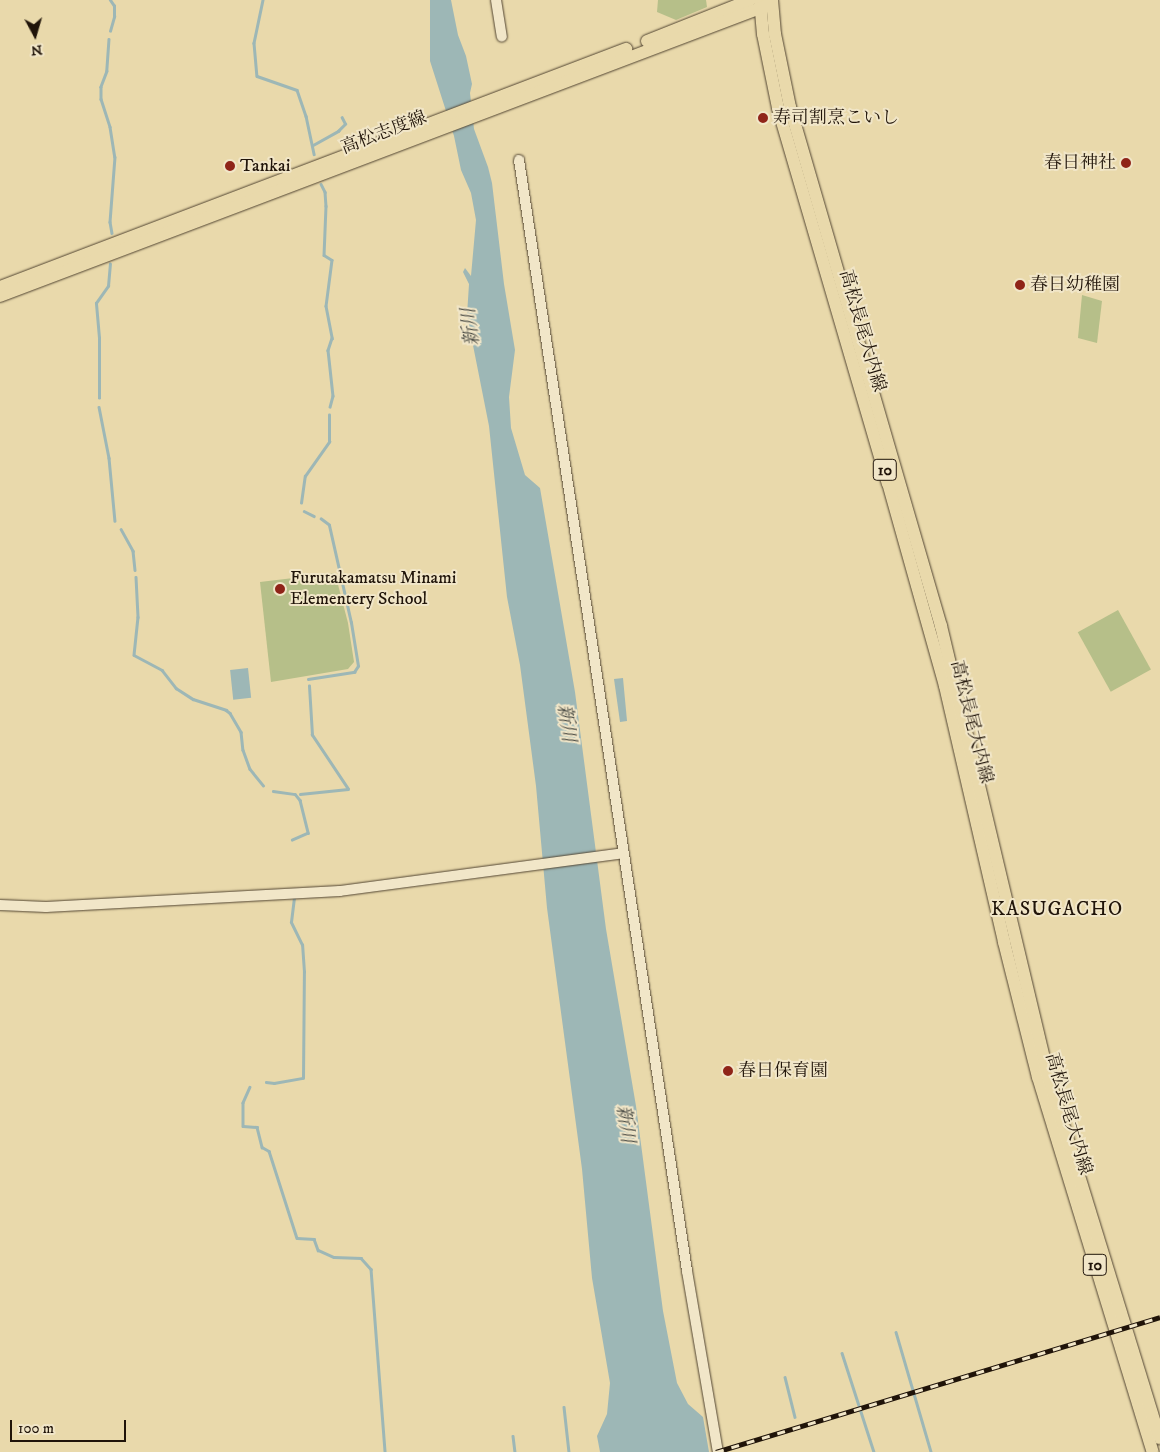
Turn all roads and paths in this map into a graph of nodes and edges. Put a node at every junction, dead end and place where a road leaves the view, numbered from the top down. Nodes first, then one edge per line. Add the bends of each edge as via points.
1 (496, 0) edge
2 (750, 0) edge
3 (769, 2) edge
4 (502, 36) dead end
5 (506, 99) junction
6 (417, 134) junction
7 (519, 160) dead end
8 (0, 287) edge
9 (0, 296) edge
10 (622, 853) junction
11 (0, 905) edge
12 (1160, 1438) edge
13 (718, 1452) edge
14 (1153, 1452) edge

1 - 4 street
2 - 5 main road, 高松志度線
3 - 5 main road, 高松志度線
3 - 12 main road, 高松長尾大内線 / 10 via 790,107 941,626 1048,1075
3 - 14 main road, 高松長尾大内線 / 10 via 763,34 778,108 945,686 1038,1077
5 - 6 main road, 高松志度線
6 - 8 main road, 高松志度線
6 - 9 main road, 高松志度線
7 - 10 street
10 - 11 street via 340,891 46,907
10 - 13 street

